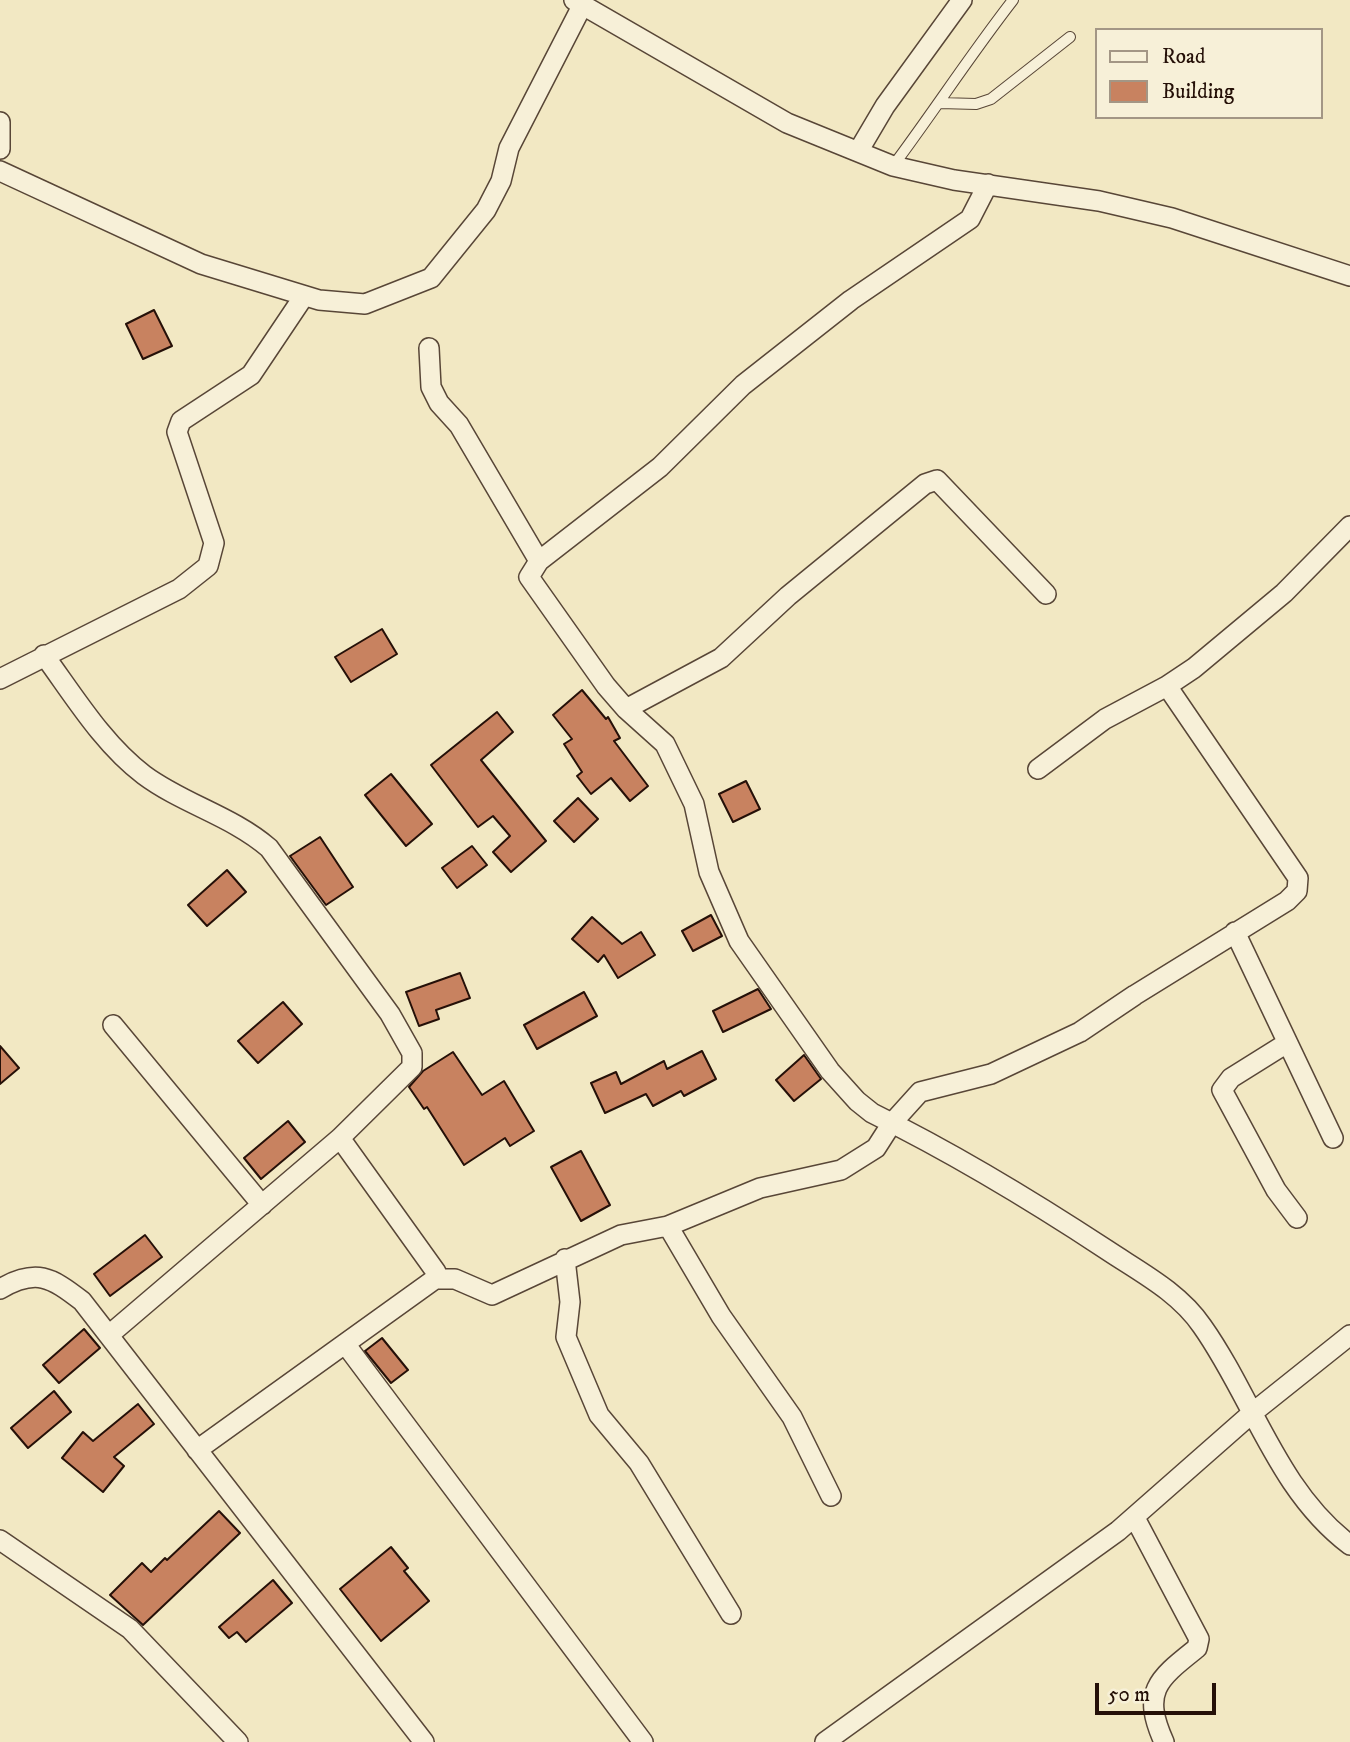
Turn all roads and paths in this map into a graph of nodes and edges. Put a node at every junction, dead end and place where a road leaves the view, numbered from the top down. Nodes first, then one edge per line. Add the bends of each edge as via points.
1 (962, 0) edge
2 (1013, 0) edge
3 (578, 3) edge
4 (1070, 37) dead end
5 (940, 103) junction
6 (0, 122) edge
7 (0, 149) edge
8 (859, 150) junction
9 (893, 166) junction
10 (0, 171) edge
11 (988, 184) junction
12 (1350, 276) edge
13 (304, 296) junction
14 (429, 348) dead end
15 (1350, 526) edge
16 (539, 561) junction
17 (1046, 594) dead end
18 (44, 655) junction
19 (0, 679) edge
20 (1167, 686) junction
21 (626, 709) junction
22 (1038, 769) dead end
23 (1235, 932) junction
24 (113, 1025) dead end
25 (1287, 1043) junction
26 (892, 1123) junction
27 (340, 1138) junction
28 (1333, 1138) dead end
29 (262, 1205) junction
30 (1297, 1218) dead end
31 (668, 1226) junction
32 (565, 1259) junction
33 (435, 1279) junction
34 (0, 1289) edge
35 (109, 1335) junction
36 (1350, 1335) edge
37 (346, 1345) junction
38 (1251, 1414) junction
39 (197, 1450) junction
40 (831, 1496) dead end
41 (1135, 1518) junction
42 (0, 1540) edge
43 (1350, 1545) edge
44 (730, 1614) dead end
45 (238, 1742) edge
46 (424, 1742) edge
47 (643, 1742) edge
48 (825, 1742) edge
49 (1164, 1742) edge

1 - 8 street
2 - 5 lane via 969,56
3 - 8 street via 787,123
3 - 13 street via 509,148 501,181 486,210 431,278 365,304
4 - 5 lane via 991,99 976,104
5 - 9 lane
6 - 7 street
8 - 9 street
9 - 11 street
10 - 13 street via 201,264
11 - 12 street via 1172,218
11 - 16 street via 970,219 851,300 754,376 660,467
13 - 18 street via 251,375 178,426 214,542 208,566 179,589
14 - 16 street via 431,387 439,403 459,425
15 - 20 street via 1284,593
16 - 21 street via 529,577 536,590
17 - 21 street via 937,480 925,484 788,596 721,658
18 - 19 street
18 - 27 street via 91,721 143,774 269,848 390,1014 412,1053 412,1067
20 - 22 street via 1105,719
20 - 23 street via 1298,878 1297,891 1287,901
21 - 26 street via 665,744 694,804 709,872 721,902 759,973 830,1071 857,1101
23 - 25 street
23 - 26 street via 1080,1032 991,1074 920,1092
24 - 29 street
25 - 28 street
25 - 30 street via 1231,1078 1222,1090 1269,1179
26 - 31 street via 876,1148 841,1170 760,1188
26 - 38 street via 1037,1204 1166,1289 1201,1325
27 - 29 street
27 - 33 street via 436,1272
29 - 35 street
31 - 32 street via 621,1235
31 - 40 street via 721,1316 792,1417
32 - 33 street via 492,1294 455,1279
32 - 44 street via 566,1337 598,1415 639,1463
33 - 37 street
34 - 35 street via 18,1278 40,1276 57,1282 82,1301
35 - 39 street
36 - 38 street
37 - 39 street
37 - 47 street
38 - 41 street
38 - 43 street via 1315,1515
39 - 46 street
41 - 48 street
41 - 49 street via 1199,1639 1198,1648 1156,1686 1154,1720
42 - 45 street via 130,1629

